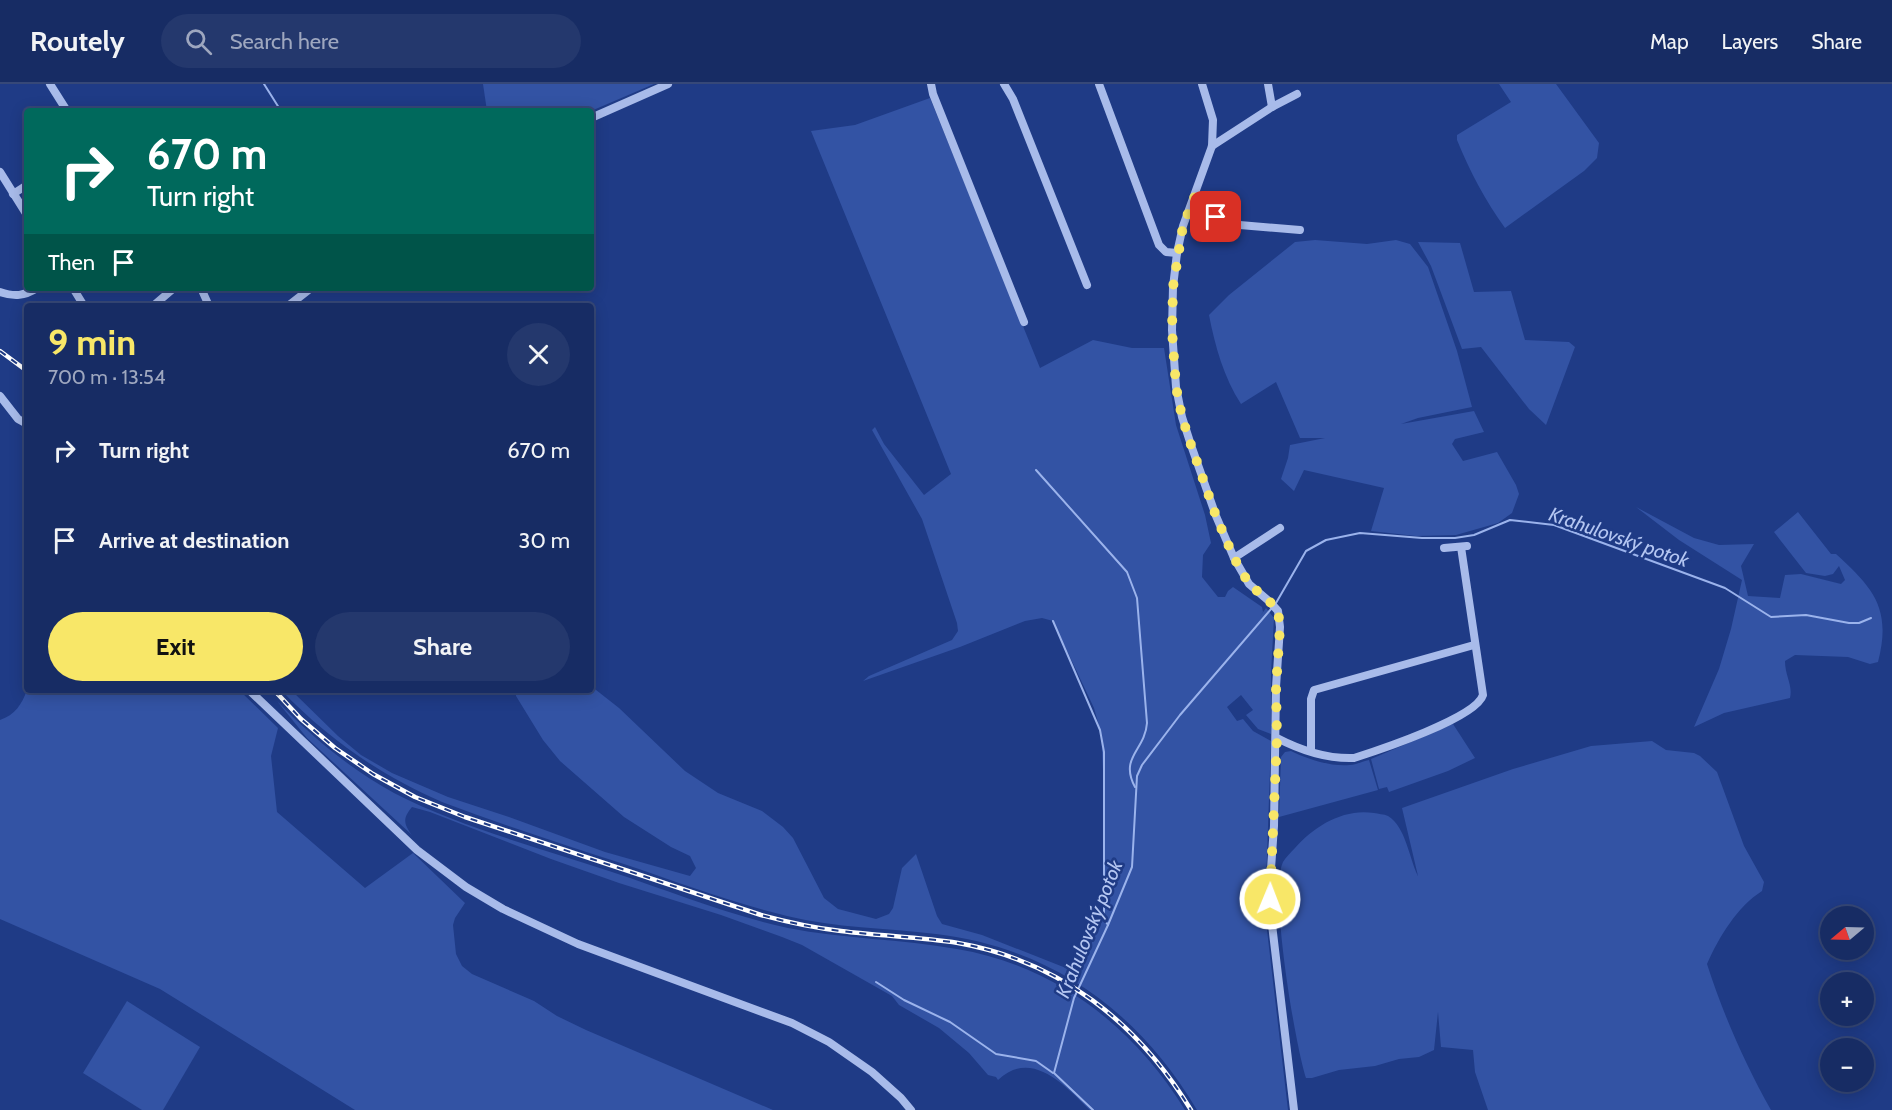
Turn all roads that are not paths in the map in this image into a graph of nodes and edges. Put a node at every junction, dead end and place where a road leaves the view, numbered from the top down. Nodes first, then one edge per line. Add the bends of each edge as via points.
1 (51, 84) edge
2 (668, 84) edge
3 (931, 84) edge
4 (1004, 84) edge
5 (1099, 84) edge
6 (1202, 84) edge
7 (1268, 84) edge
8 (1298, 94) dead end
9 (1272, 107) junction
10 (65, 108) edge
11 (594, 117) edge
12 (1212, 146) junction
13 (0, 172) edge
14 (24, 187) edge
15 (1196, 193) junction
16 (13, 194) junction
17 (24, 210) edge
18 (1300, 230) dead end
19 (1177, 253) junction
20 (1087, 285) dead end
21 (32, 291) edge
22 (170, 291) edge
23 (307, 291) edge
24 (0, 292) edge
25 (156, 303) edge
26 (292, 303) edge
27 (1024, 322) dead end
28 (0, 396) edge
29 (24, 422) edge
30 (1280, 528) dead end
31 (1444, 548) dead end
32 (1234, 558) junction
33 (1474, 645) junction
34 (252, 693) edge
35 (1277, 738) junction
36 (1311, 751) junction
37 (911, 1110) edge
38 (1294, 1110) edge

1 - 10 street
2 - 11 street
3 - 27 street
4 - 20 street
5 - 19 street via 1160,245 1166,252
6 - 12 street via 1213,120
7 - 9 street
8 - 9 street
9 - 12 street
12 - 15 street
13 - 16 street
14 - 16 street
15 - 18 street via 1216,217 1228,224
15 - 19 street
16 - 17 street
19 - 32 street via 1172,330 1176,387 1182,417
21 - 24 street via 10,296
22 - 25 street
23 - 26 street
28 - 29 street
30 - 32 street
31 - 33 street via 1464,547
32 - 35 street via 1249,584 1278,611
33 - 36 street via 1314,690
33 - 36 street via 1483,695 1474,708 1434,728 1354,758
34 - 37 street via 417,850 466,887 502,909 578,944 792,1023 829,1042 872,1072
35 - 36 street
35 - 38 street via 1271,916

